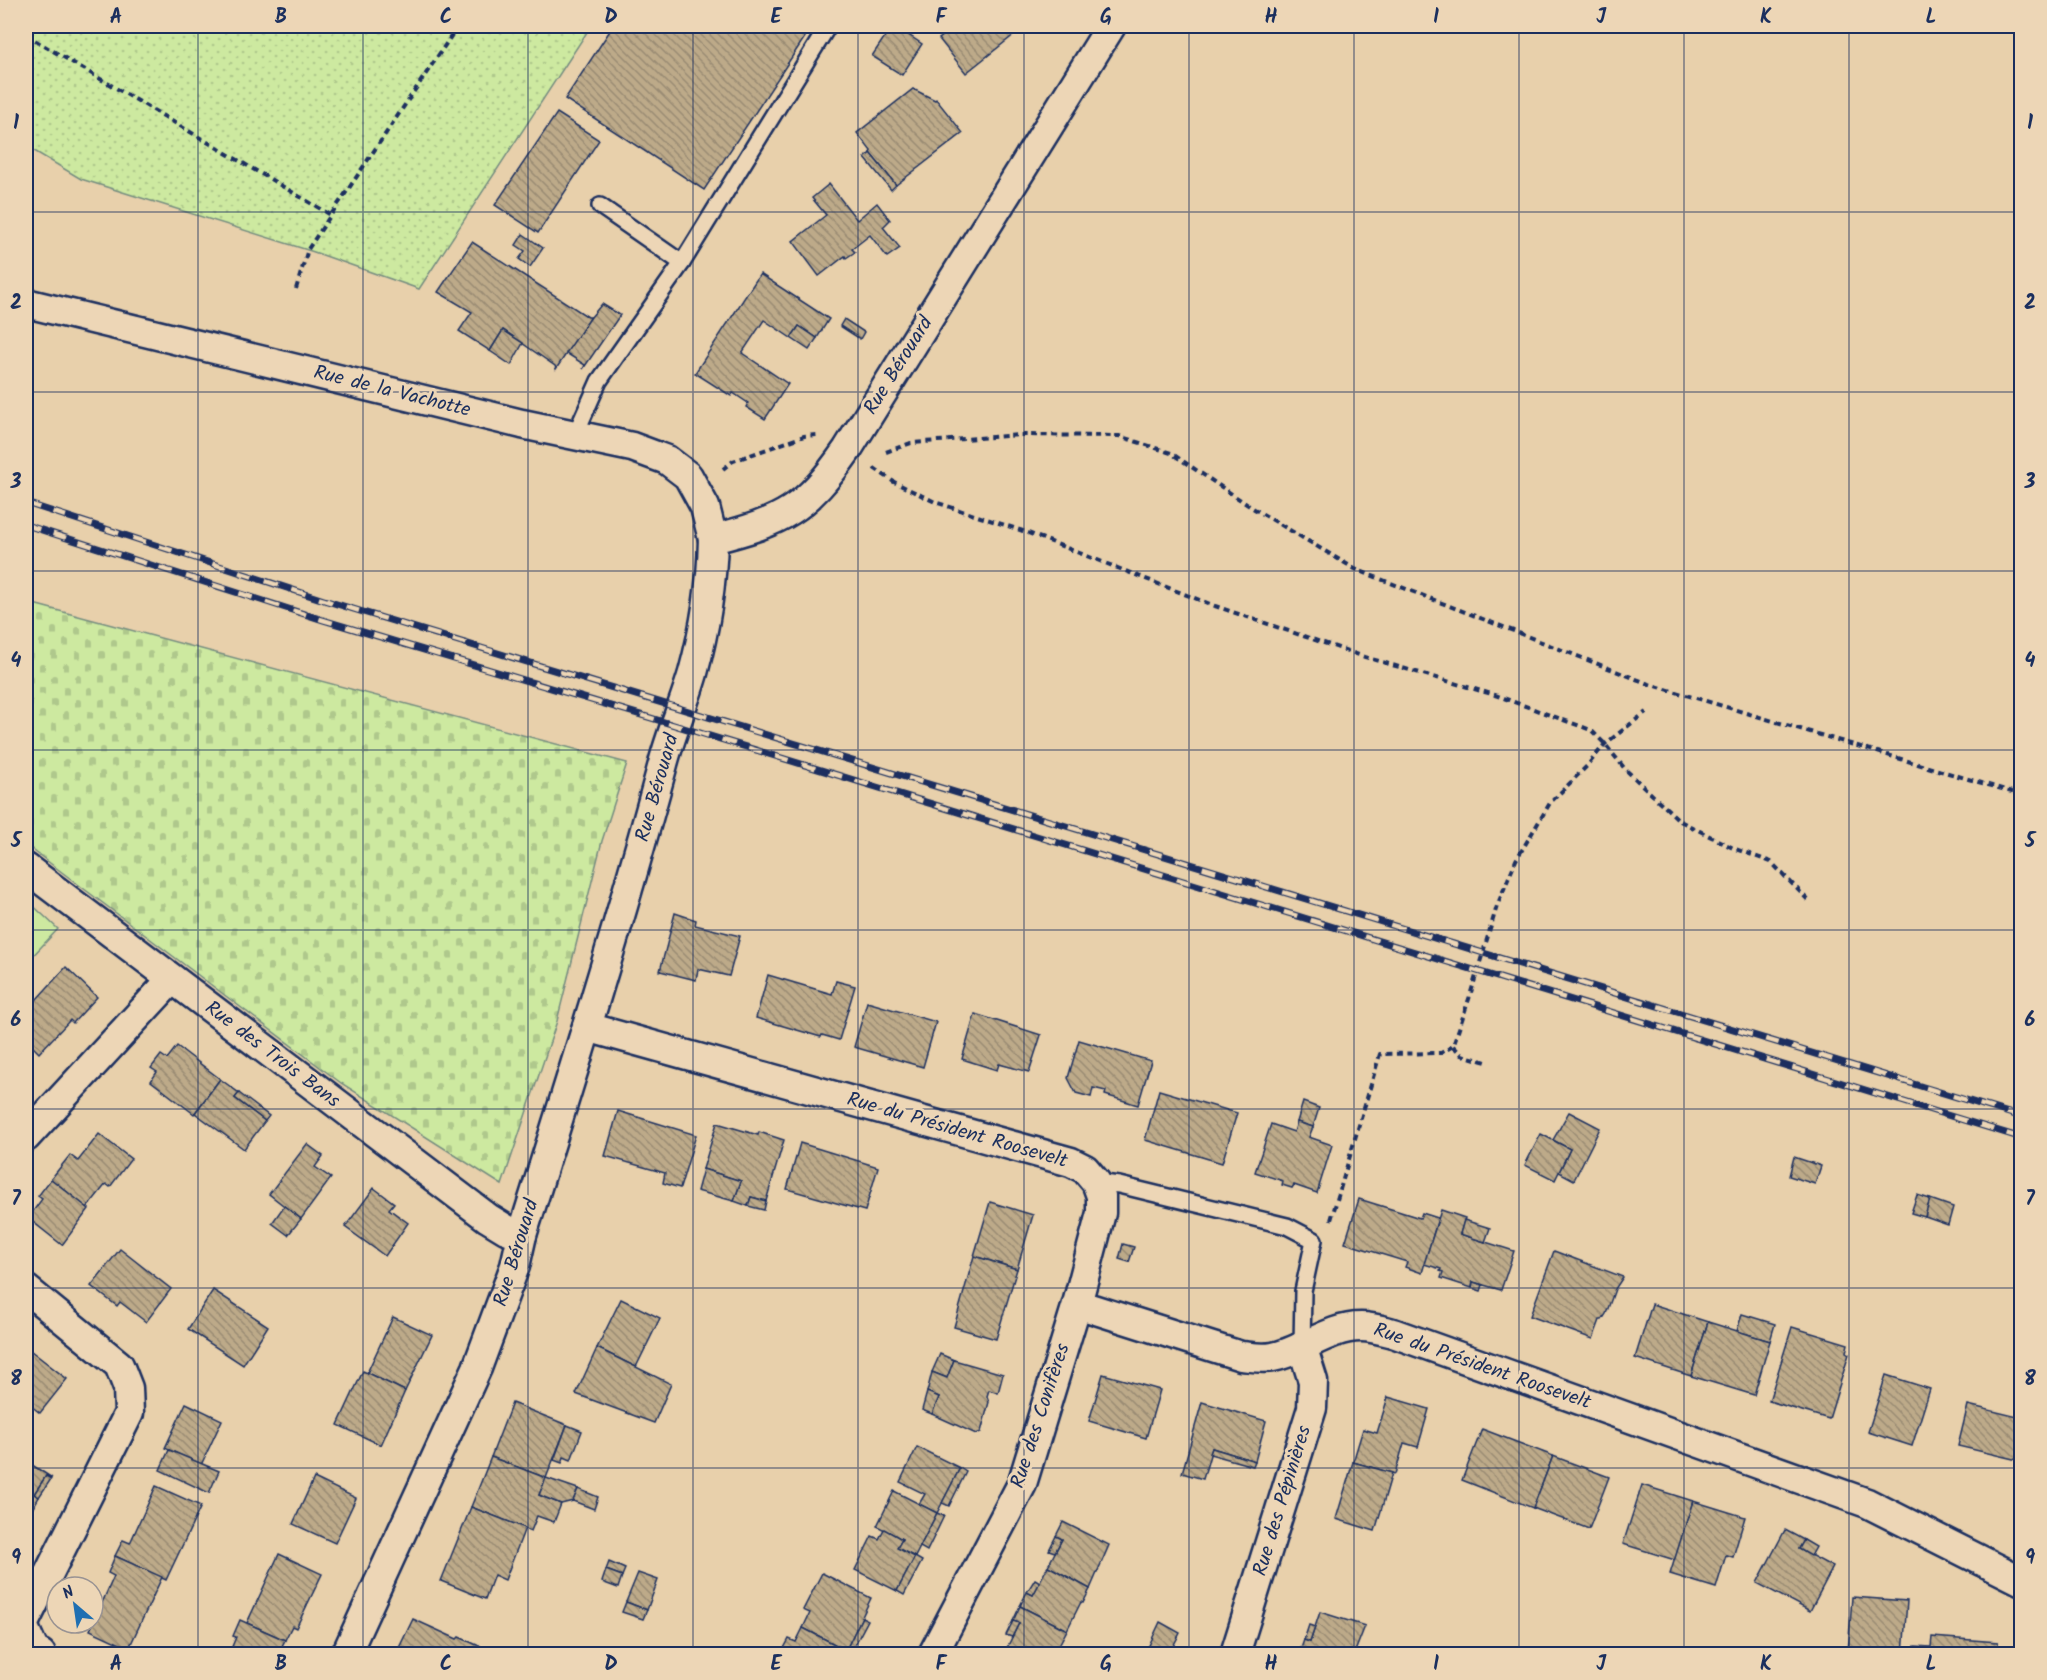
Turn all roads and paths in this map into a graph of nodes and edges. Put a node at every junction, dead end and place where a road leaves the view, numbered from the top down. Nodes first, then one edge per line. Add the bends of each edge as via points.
1 (451, 26) edge
2 (828, 26) edge
3 (1111, 26) edge
4 (457, 27) edge
5 (26, 35) edge
6 (600, 206) dead end
7 (332, 215) junction
8 (682, 263) junction
9 (296, 289) dead end
10 (26, 303) edge
11 (575, 435) junction
12 (855, 455) junction
13 (698, 491) junction
14 (713, 539) junction
15 (1646, 712) dead end
16 (1605, 744) junction
17 (2022, 795) edge
18 (26, 868) edge
19 (1808, 900) dead end
20 (172, 978) junction
21 (587, 1027) junction
22 (1453, 1046) junction
23 (1486, 1062) dead end
24 (26, 1137) edge
25 (1096, 1182) junction
26 (522, 1235) junction
27 (1314, 1240) junction
28 (26, 1289) edge
29 (1077, 1304) junction
30 (1302, 1346) junction
31 (2022, 1581) edge
32 (26, 1619) edge
33 (26, 1632) edge
34 (41, 1654) edge
35 (346, 1654) edge
36 (933, 1654) edge
37 (1235, 1654) edge

1 - 4 path
2 - 8 lane
3 - 12 street, Rue Bérouard
4 - 7 path
5 - 7 path
6 - 8 lane
7 - 9 path via 308,249
8 - 11 lane via 599,381
10 - 11 street, Rue de la Vachotte
11 - 13 street, Rue de la Vachotte via 632,447 667,460 688,476
12 - 13 path via 817,434 804,436 733,461
12 - 14 street, Rue Bérouard via 791,512 769,523
12 - 16 path via 894,482 935,502 1023,531 1215,606 1365,657 1495,695 1591,730
12 - 17 path via 911,443 1019,435 1119,436 1171,453 1251,507 1356,569 1649,684
13 - 14 street, Rue de la Vachotte
14 - 21 street, Rue Bérouard via 705,620 692,674
15 - 16 path
16 - 19 path via 1625,769 1680,821 1771,862
16 - 22 path via 1550,803 1516,860 1497,906
18 - 20 street, Rue des Trois Bans
20 - 24 street
20 - 26 street, Rue des Trois Bans via 488,1218
21 - 25 street, Rue du Président Roosevelt via 1071,1162
21 - 26 street, Rue Bérouard
22 - 23 path via 1462,1054
22 - 27 path via 1441,1053 1380,1054 1329,1226
25 - 27 lane via 1287,1226
25 - 29 street via 1101,1213
26 - 35 street, Rue Bérouard via 516,1266 477,1368
27 - 30 lane via 1304,1292
28 - 32 street via 119,1365 129,1388 129,1413
29 - 30 street, Rue du Président Roosevelt via 1241,1356 1271,1357
29 - 36 street, Rue des Conifères via 1022,1484
30 - 31 street, Rue du Président Roosevelt via 1359,1327 1393,1333 1867,1503
30 - 37 street, Rue des Pépinières via 1313,1380 1312,1407
33 - 34 street via 35,1652

